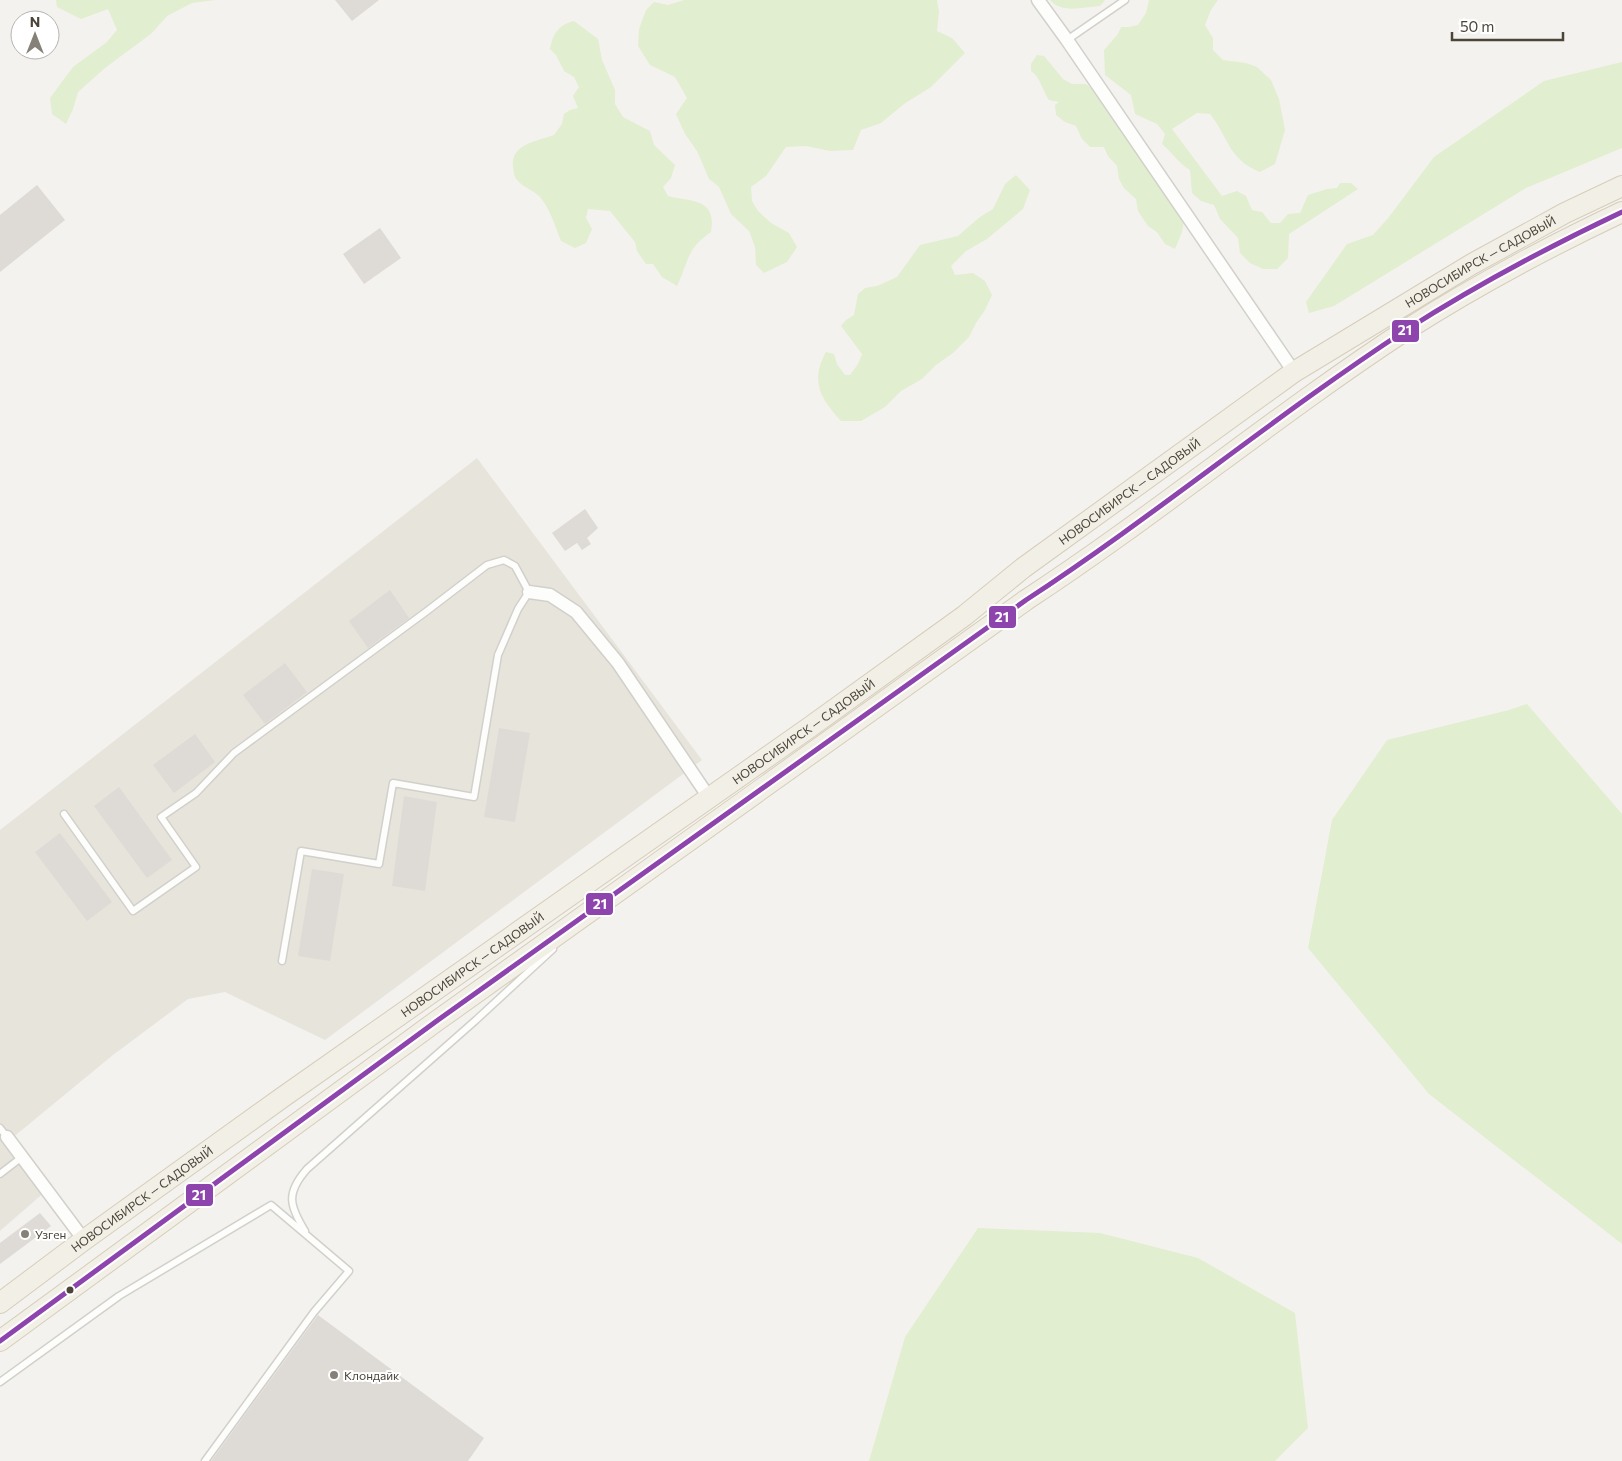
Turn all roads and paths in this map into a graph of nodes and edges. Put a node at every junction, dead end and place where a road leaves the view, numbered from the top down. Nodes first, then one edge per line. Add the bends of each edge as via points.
1 (1038, 0) edge
2 (1125, 0) edge
3 (1067, 40) junction
4 (1622, 186) edge
5 (1622, 212) edge
6 (1294, 372) junction
7 (529, 592) junction
8 (710, 799) junction
9 (64, 814) dead end
10 (600, 905) junction
11 (563, 939) dead end
12 (556, 946) dead end
13 (282, 961) dead end
14 (4, 1132) edge
15 (22, 1157) junction
16 (0, 1174) edge
17 (308, 1236) junction
18 (84, 1240) junction
19 (0, 1303) edge
20 (0, 1341) edge
21 (0, 1382) edge
22 (205, 1461) edge

1 - 3 street
2 - 3 lane
3 - 6 street
4 - 6 main road, НОВОСИБИРСК — САДОВЫЙ via 1472,264
5 - 10 main road, НОВОСИБИРСК — САДОВЫЙ via 1484,283 1391,341
6 - 8 main road, НОВОСИБИРСК — САДОВЫЙ
7 - 8 street via 550,595 576,612 618,663
7 - 9 lane via 515,566 504,560 487,565 234,753 196,792 161,817 196,867 133,911
7 - 13 lane via 498,655 474,797 393,783 379,864 301,851
8 - 18 main road, НОВОСИБИРСК — САДОВЫЙ
10 - 11 lane
10 - 20 main road, НОВОСИБИРСК — САДОВЫЙ
12 - 17 lane via 297,1180 292,1196 294,1213
14 - 15 street
15 - 16 lane
15 - 18 street
17 - 21 lane via 271,1205 118,1296
17 - 22 lane via 349,1271 314,1312
18 - 19 main road, НОВОСИБИРСК — САДОВЫЙ

